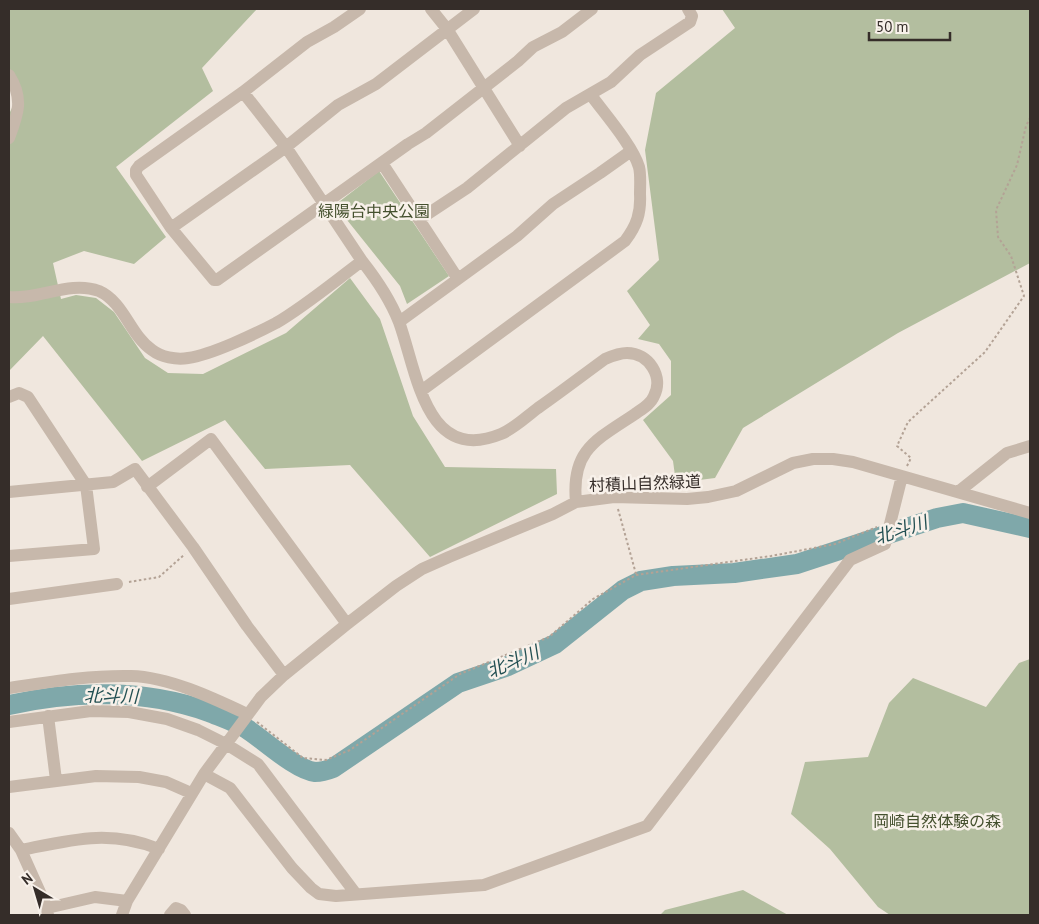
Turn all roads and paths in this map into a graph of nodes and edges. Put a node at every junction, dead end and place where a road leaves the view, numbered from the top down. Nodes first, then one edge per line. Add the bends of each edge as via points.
1 (360, 9) edge
2 (431, 9) edge
3 (474, 9) edge
4 (592, 9) edge
5 (688, 9) edge
6 (447, 29) junction
7 (9, 75) edge
8 (484, 87) junction
9 (243, 92) junction
10 (590, 95) junction
11 (1030, 118) edge
12 (9, 138) edge
13 (520, 146) junction
14 (286, 147) junction
15 (631, 150) junction
16 (382, 163) junction
17 (324, 204) junction
18 (420, 219) junction
19 (171, 228) junction
20 (362, 260) junction
21 (458, 280) junction
22 (9, 297) edge
23 (398, 322) junction
24 (421, 391) junction
25 (9, 397) edge
26 (1030, 446) edge
27 (902, 476) junction
28 (86, 485) junction
29 (148, 487) junction
30 (9, 492) edge
31 (958, 492) junction
32 (614, 497) junction
33 (576, 502) junction
34 (1030, 513) edge
35 (891, 521) junction
36 (194, 547) junction
37 (9, 556) edge
38 (636, 575) junction
39 (117, 584) joint
40 (9, 599) edge
41 (347, 624) junction
42 (284, 675) junction
43 (9, 688) edge
44 (48, 716) junction
45 (245, 716) junction
46 (9, 722) edge
47 (228, 741) junction
48 (204, 774) junction
49 (56, 780) junction
50 (9, 787) edge
51 (191, 793) junction
52 (9, 833) edge
53 (159, 849) junction
54 (21, 850) junction
55 (356, 894) junction
56 (127, 901) junction
57 (48, 912) edge
58 (122, 915) edge
59 (170, 915) edge
60 (185, 915) edge

1 - 9 street via 307,42
2 - 6 street
3 - 6 street
4 - 8 street via 525,54
5 - 10 street via 692,16 690,22 640,55 611,82
6 - 8 street
6 - 14 street via 376,84 338,105
7 - 12 street via 16,89 18,115
8 - 13 street
8 - 16 street
9 - 14 street
9 - 19 street via 136,170 136,175
10 - 13 street via 566,108
10 - 15 street
11 - 27 path via 1017,165 996,210 998,237 1011,256 1024,296 985,352 908,422 897,446 911,458
13 - 18 street via 467,188
14 - 17 street
14 - 19 street
15 - 21 street via 553,204
15 - 24 street via 638,166 641,204 635,228 625,241
16 - 17 street
16 - 18 street
17 - 19 street via 217,280
17 - 20 street
18 - 21 street
20 - 22 street via 276,322 221,348 189,358 167,357 152,350 139,338 116,304 99,292 78,288
20 - 23 street via 379,284
21 - 23 street
23 - 24 street
24 - 33 street via 434,418 445,430 466,440 483,440 512,428 605,359 627,353 644,358 657,378 654,396 644,408 594,442 583,455 575,476
25 - 28 street via 19,393 28,397
26 - 31 street via 1007,453
27 - 31 street, 村積山自然緑道
27 - 32 street, 村積山自然緑道 via 853,462 813,459 793,463 736,490 708,497
27 - 35 street
28 - 29 street via 113,482 135,470
28 - 30 street
28 - 37 street via 94,549
29 - 36 street
29 - 41 street via 211,439
31 - 34 street, 村積山自然緑道
32 - 33 street, 村積山自然緑道
32 - 38 path
33 - 41 street, 村積山自然緑道 via 422,569
35 - 38 path via 835,544
35 - 55 street via 885,544 850,560 647,826 484,885
36 - 39 path via 159,577
36 - 42 street
38 - 45 path via 593,600 549,637 460,674 350,750 326,760 303,758
39 - 40 street
41 - 42 street, 村積山自然緑道
42 - 45 street, 村積山自然緑道
43 - 45 street via 64,680 132,676 171,683 217,700
44 - 46 street
44 - 47 street via 91,711 129,712 167,719
44 - 49 street
45 - 47 street, 村積山自然緑道
47 - 48 street, 村積山自然緑道
47 - 55 street via 258,764
48 - 51 street, 村積山自然緑道
48 - 55 street via 230,788 311,888 319,894
49 - 50 street
49 - 51 street via 96,776 140,777 166,782
51 - 53 street, 村積山自然緑道
52 - 54 street
53 - 54 street via 140,841 114,837 72,840
53 - 56 street, 村積山自然緑道
54 - 57 street
56 - 57 street via 96,897
56 - 58 street, 村積山自然緑道
59 - 60 street via 176,908

